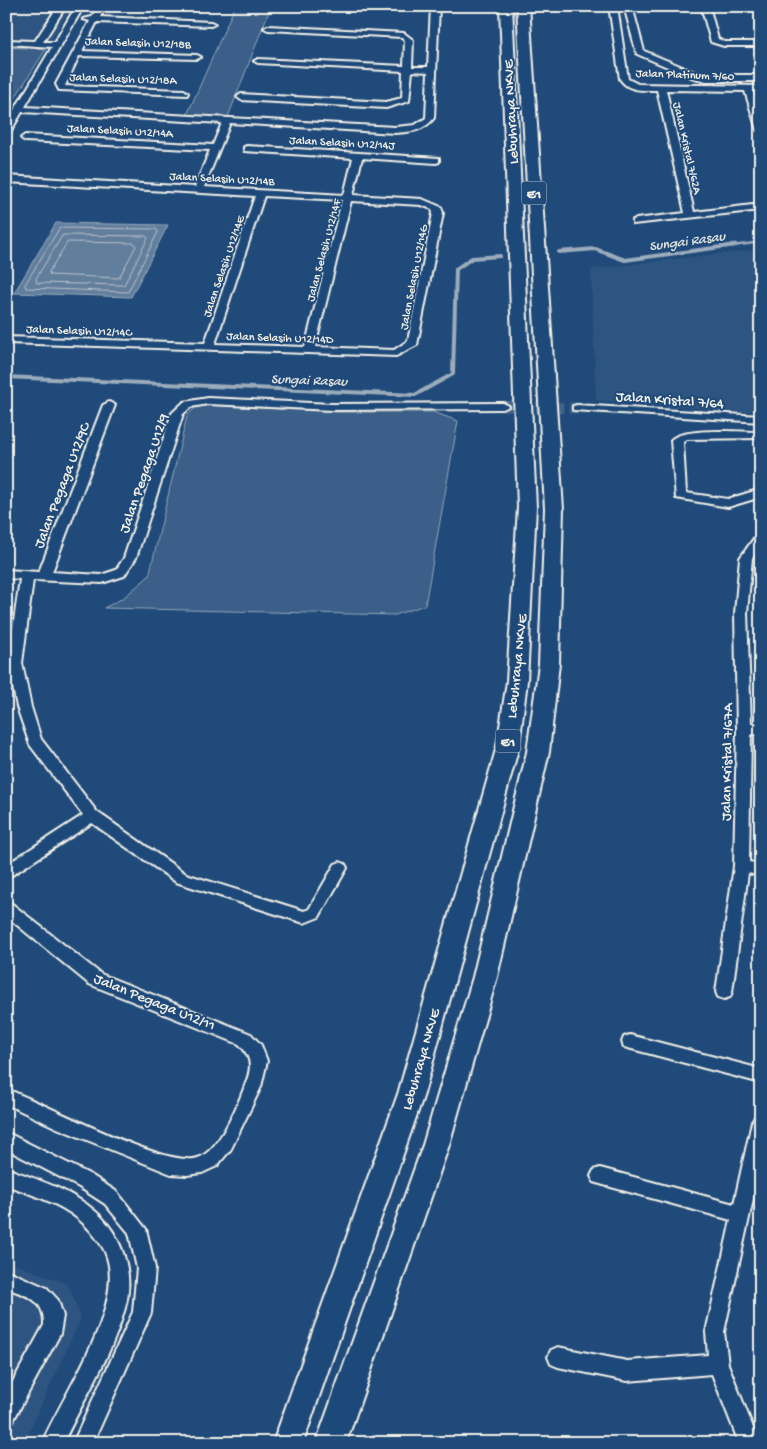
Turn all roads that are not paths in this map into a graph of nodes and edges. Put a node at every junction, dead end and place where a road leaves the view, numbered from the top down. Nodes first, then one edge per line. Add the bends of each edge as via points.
1 (62, 6) edge
2 (80, 6) edge
3 (102, 6) edge
4 (435, 6) edge
5 (506, 6) edge
6 (523, 6) edge
7 (613, 6) edge
8 (628, 6) edge
9 (705, 6) edge
10 (73, 18) junction
11 (94, 20) junction
12 (211, 24) dead end
13 (268, 28) dead end
14 (6, 42) edge
15 (37, 44) junction
16 (761, 44) edge
17 (57, 45) junction
18 (77, 53) junction
19 (198, 57) dead end
20 (258, 61) dead end
21 (407, 67) junction
22 (431, 70) junction
23 (761, 78) edge
24 (661, 87) junction
25 (748, 88) junction
26 (761, 89) edge
27 (184, 93) dead end
28 (242, 97) dead end
29 (20, 109) junction
30 (227, 121) junction
31 (761, 130) edge
32 (6, 132) edge
33 (24, 138) dead end
34 (215, 148) junction
35 (246, 150) dead end
36 (358, 156) junction
37 (436, 160) dead end
38 (6, 179) edge
39 (199, 188) junction
40 (261, 192) junction
41 (349, 198) junction
42 (436, 207) joint
43 (761, 207) edge
44 (690, 214) junction
45 (636, 222) dead end
46 (6, 340) edge
47 (151, 345) joint
48 (209, 347) junction
49 (407, 349) joint
50 (309, 350) junction
51 (109, 405) dead end
52 (503, 406) tunnel mouth
53 (577, 408) tunnel mouth
54 (761, 420) edge
55 (761, 435) edge
56 (761, 493) edge
57 (761, 537) edge
58 (6, 574) edge
59 (27, 575) junction
60 (44, 576) junction
61 (744, 729) junction
62 (761, 730) edge
63 (92, 816) junction
64 (741, 866) junction
65 (340, 868) dead end
66 (761, 870) edge
67 (6, 872) edge
68 (6, 907) edge
69 (724, 992) dead end
70 (630, 1042) dead end
71 (761, 1076) edge
72 (6, 1096) edge
73 (761, 1122) edge
74 (6, 1140) edge
75 (6, 1176) edge
76 (600, 1176) dead end
77 (742, 1215) junction
78 (6, 1279) edge
79 (558, 1357) dead end
80 (718, 1364) junction
81 (6, 1414) edge
82 (52, 1443) edge
83 (83, 1443) edge
84 (288, 1443) edge
85 (331, 1443) edge
86 (749, 1443) edge

1 - 15 street
2 - 10 street
3 - 11 street
4 - 22 street
5 - 84 highway, Lebuhraya NKVE / E1 via 527,506 518,672 508,746 411,1094 344,1292
6 - 85 highway, Lebuhraya NKVE / E1 via 554,509 549,664 538,752 485,977 436,1145
7 - 24 street, Jalan Platinum 7/60 via 624,79 638,87
8 - 23 street via 640,52 706,78
9 - 16 street via 714,40 724,44
10 - 11 street
10 - 17 street
11 - 12 street
11 - 18 street
13 - 21 street via 399,34 409,40
14 - 15 street
15 - 17 street
17 - 29 street
18 - 19 street, Jalan Selasih U12/18B
18 - 27 street, Jalan Selasih U12/18A via 60,84 62,88
20 - 21 street
21 - 22 street
21 - 28 street via 406,99 394,104
22 - 30 street via 430,118 416,128 395,130
24 - 25 street, Jalan Platinum 7/60
24 - 44 street, Jalan Kristal 7/62A
25 - 26 street, Jalan Platinum 7/60
25 - 31 street
29 - 30 street
29 - 32 street
30 - 34 street
33 - 34 street, Jalan Selasih U12/14A
34 - 39 street
35 - 36 street, Jalan Selasih U12/14J
36 - 37 street, Jalan Selasih U12/14J
36 - 41 street, Jalan Selasih U12/14F
38 - 39 street, Jalan Selasih U12/14B
39 - 40 street, Jalan Selasih U12/14B
40 - 41 street, Jalan Selasih U12/14B
40 - 48 street, Jalan Selasih U12/14E
41 - 42 street, Jalan Selasih U12/14B via 422,202
41 - 50 street, Jalan Selasih U12/14F
42 - 49 street, Jalan Selasih U12/14G via 438,213 413,344
43 - 44 street
44 - 45 street
46 - 47 street, Jalan Selasih U12/14C
47 - 48 street, Jalan Selasih U12/14D
48 - 50 street, Jalan Selasih U12/14D
49 - 50 street, Jalan Selasih U12/14D via 392,353
51 - 60 street, Jalan Pegaga U12/9C
52 - 60 street, Jalan Pegaga U12/9 via 332,407 208,400 188,404 178,413 127,566 120,573 102,579
53 - 54 street, Jalan Kristal 7/64
55 - 56 street via 685,436 677,440 682,496 728,503
57 - 61 street, Jalan Kristal 7/67A via 746,558 741,613
58 - 59 street, Jalan Pegaga U12/9
59 - 60 street, Jalan Pegaga U12/9
59 - 63 street via 15,663 24,707 35,741
61 - 62 street
61 - 64 street, Jalan Kristal 7/67A
63 - 65 street via 181,878 304,917 314,913
63 - 67 street
64 - 66 street
64 - 69 street, Jalan Kristal 7/67A
68 - 72 street, Jalan Pegaga U12/11 via 95,979 245,1039 258,1054 259,1065 242,1111 221,1151 199,1166 184,1168 108,1141
70 - 71 street
73 - 77 street
74 - 83 street via 111,1198 137,1229 146,1268 142,1312
75 - 82 street via 69,1203 90,1218 112,1248 119,1277 116,1307 102,1344
76 - 77 street
77 - 80 street via 715,1332
78 - 81 street via 40,1293 53,1306 54,1316 53,1327
79 - 80 street via 627,1370
80 - 86 street

